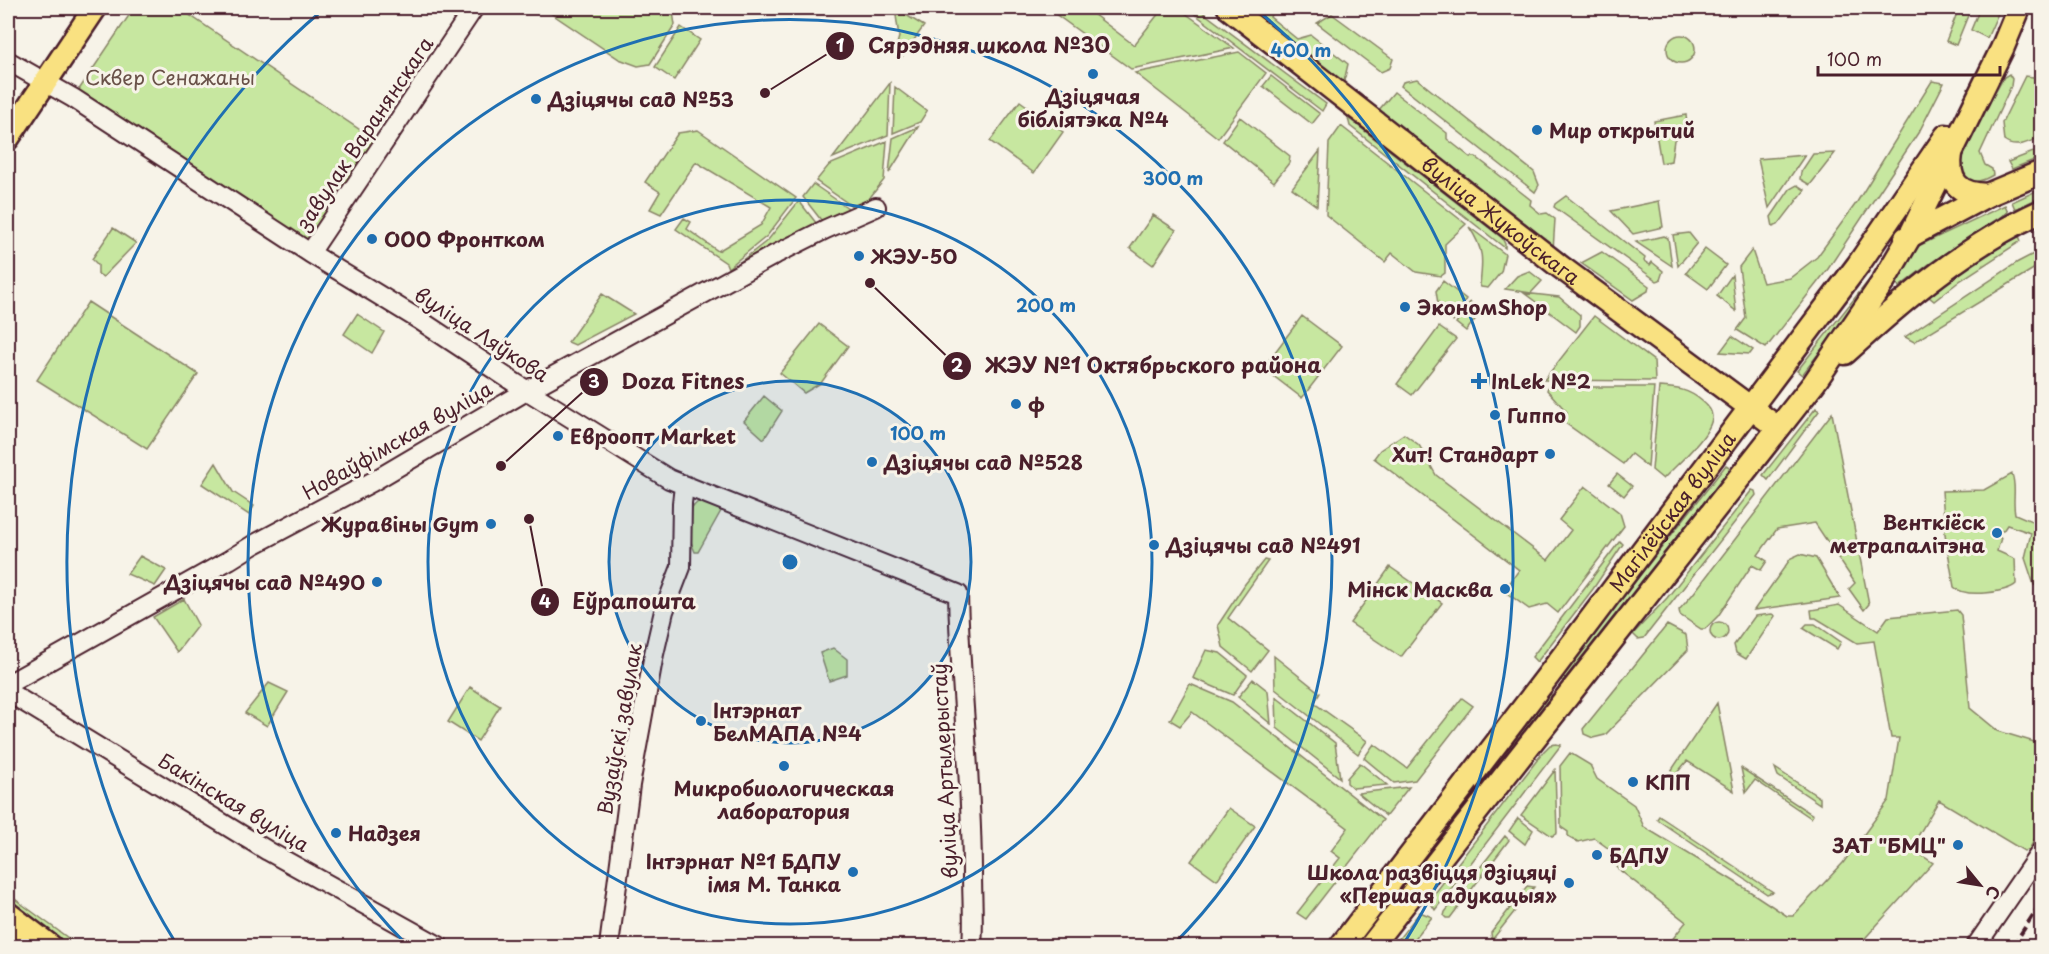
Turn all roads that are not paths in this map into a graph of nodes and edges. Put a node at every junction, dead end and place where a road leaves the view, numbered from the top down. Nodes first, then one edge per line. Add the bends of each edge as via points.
1 (95, 8) edge
2 (474, 8) edge
3 (1228, 8) edge
4 (2019, 8) edge
5 (8, 61) edge
6 (1992, 68) junction
7 (46, 82) junction
8 (8, 138) edge
9 (1951, 151) junction
10 (2042, 172) edge
11 (1988, 195) junction
12 (876, 207) dead end
13 (2042, 211) edge
14 (1910, 236) junction
15 (310, 253) junction
16 (1858, 265) junction
17 (1814, 383) junction
18 (528, 390) junction
19 (1750, 407) junction
20 (1778, 428) junction
21 (684, 486) junction
22 (958, 594) joint
23 (8, 684) edge
24 (8, 692) edge
25 (2042, 850) edge
26 (8, 914) edge
27 (8, 936) edge
28 (22, 946) edge
29 (50, 946) edge
30 (439, 946) edge
31 (609, 946) edge
32 (972, 946) edge
33 (1341, 946) edge
34 (1371, 946) edge
35 (1976, 946) edge

1 - 7 main road
2 - 15 street, завулак Варанянскага
3 - 19 main road, вуліца Жукоўскага via 1550,260
4 - 6 main road, Магілёўская вуліца
5 - 7 street, вуліца Ляўкова
6 - 9 main road, Магілёўская вуліца
6 - 16 main road, Магілёўская вуліца
7 - 8 main road
7 - 15 street, вуліца Ляўкова
9 - 11 main road via 1948,169 1954,183 1975,195
9 - 14 main road, Магілёўская вуліца
10 - 11 main road
11 - 14 main road
12 - 18 street, Новаўфімская вуліца via 776,254
13 - 17 main road via 2012,224 1969,251 1876,324
14 - 16 main road
14 - 17 main road, Магілёўская вуліца
15 - 18 street, вуліца Ляўкова
16 - 19 main road, Магілёўская вуліца
17 - 20 main road, Магілёўская вуліца
18 - 21 street, вуліца Ляўкова
18 - 23 street, Новаўфімская вуліца via 372,482
19 - 20 main road, вуліца Жукоўскага
19 - 33 main road, Магілёўская вуліца
20 - 34 main road, Магілёўская вуліца
21 - 22 street, вуліца Ляўкова
21 - 31 street, Вузаўскі завулак via 681,567 664,611 654,654 630,785
22 - 32 street, вуліца Артылерыстаў via 973,840
24 - 30 street, Бакінская вуліца via 268,851
25 - 35 street
26 - 29 main road
27 - 28 main road

